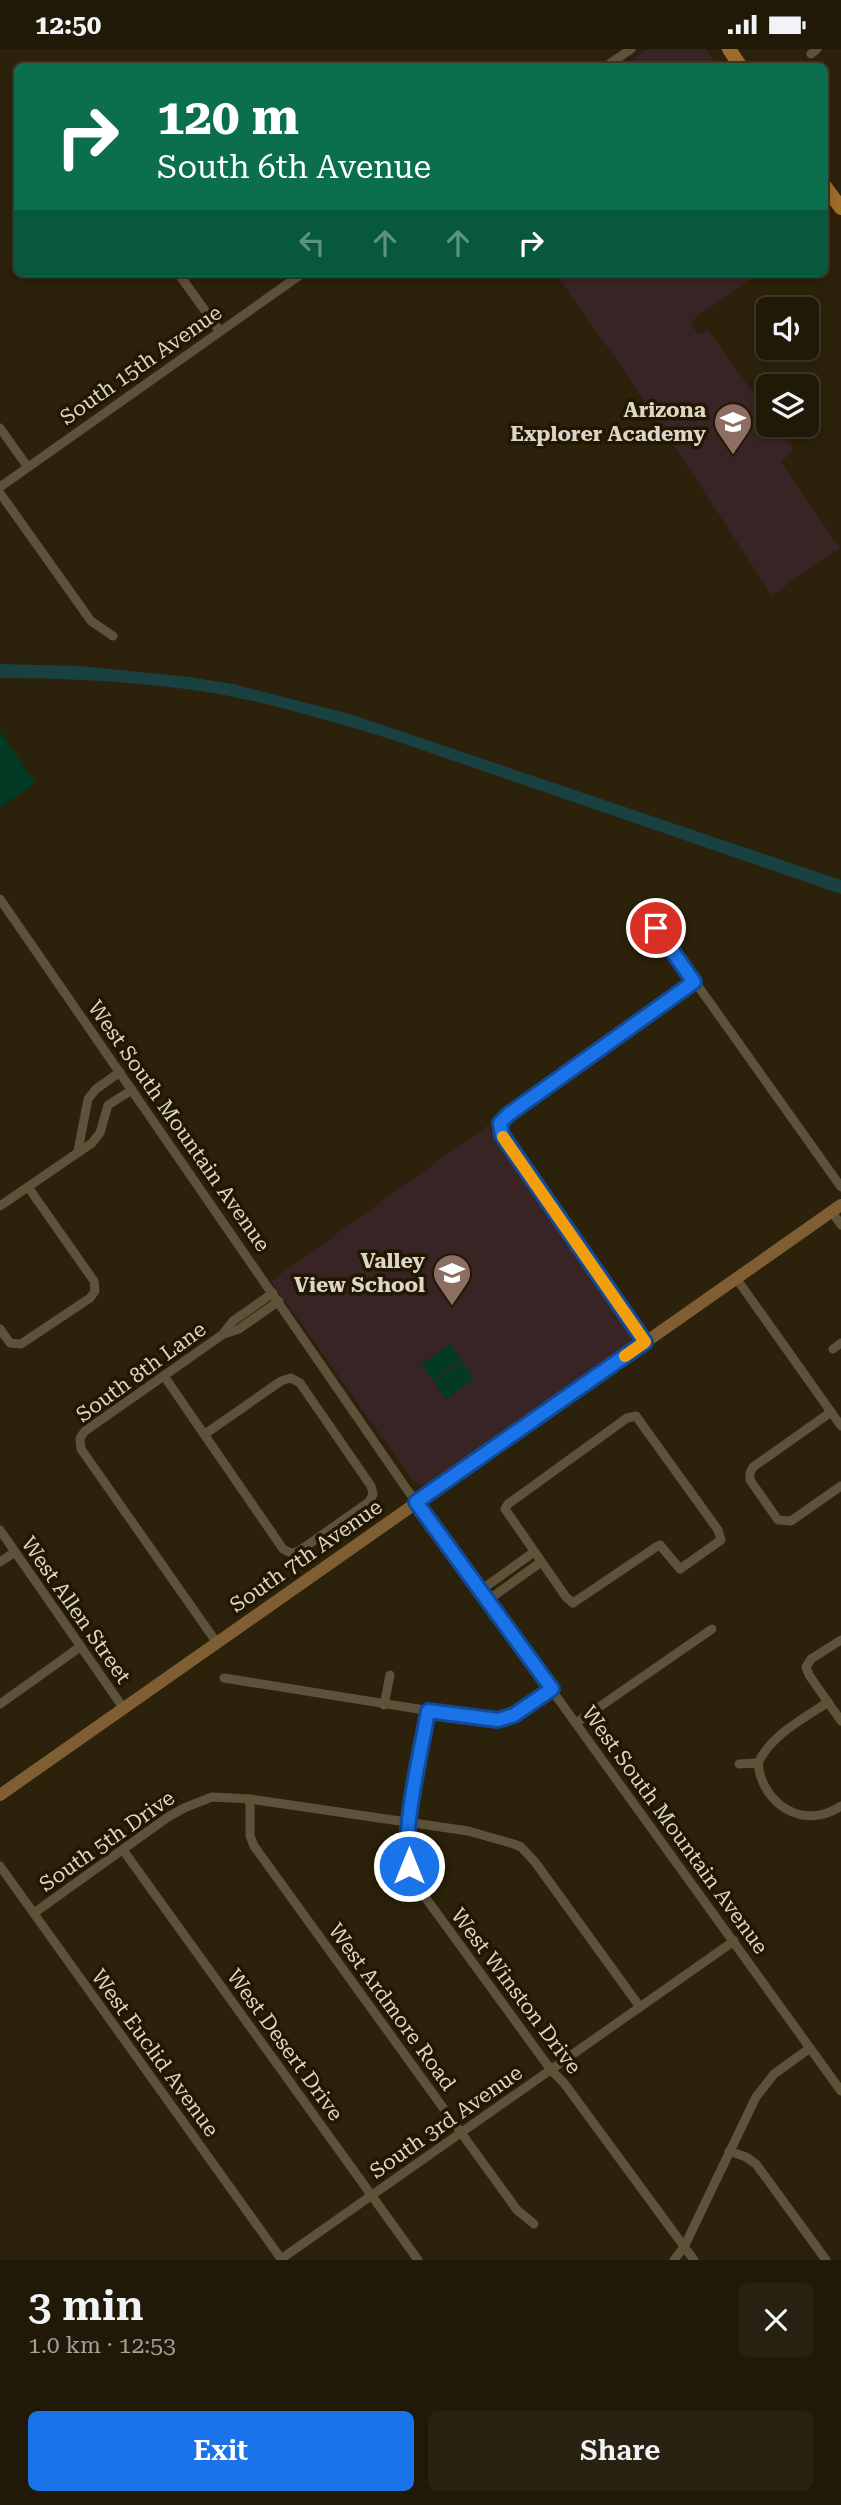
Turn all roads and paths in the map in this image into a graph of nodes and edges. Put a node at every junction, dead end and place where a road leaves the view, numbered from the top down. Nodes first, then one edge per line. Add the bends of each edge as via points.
1 (631, 49) edge
2 (611, 63) edge
3 (828, 190) edge
4 (841, 208) edge
5 (181, 277) edge
6 (297, 277) edge
7 (219, 330) junction
8 (0, 428) edge
9 (27, 466) junction
10 (0, 487) edge
11 (0, 493) edge
12 (113, 636) dead end
13 (0, 899) edge
14 (644, 911) dead end
15 (694, 982) junction
16 (120, 1072) junction
17 (132, 1090) junction
18 (87, 1102) junction
19 (105, 1109) junction
20 (78, 1151) junction
21 (28, 1187) junction
22 (841, 1187) edge
23 (0, 1206) edge
24 (836, 1208) edge
25 (841, 1225) edge
26 (736, 1278) junction
27 (276, 1297) junction
28 (0, 1329) edge
29 (645, 1342) junction
30 (164, 1376) junction
31 (831, 1412) junction
32 (841, 1426) edge
33 (205, 1434) junction
34 (841, 1486) edge
35 (416, 1502) junction
36 (0, 1530) edge
37 (15, 1552) junction
38 (534, 1552) junction
39 (0, 1562) edge
40 (541, 1562) junction
41 (513, 1567) junction
42 (520, 1577) junction
43 (481, 1590) junction
44 (488, 1599) junction
45 (712, 1629) dead end
46 (841, 1640) edge
47 (217, 1643) junction
48 (80, 1647) junction
49 (390, 1675) dead end
50 (224, 1678) dead end
51 (552, 1689) junction
52 (828, 1702) junction
53 (0, 1704) edge
54 (384, 1705) junction
55 (124, 1709) junction
56 (428, 1711) junction
57 (841, 1721) edge
58 (576, 1723) junction
59 (758, 1763) junction
60 (739, 1764) dead end
61 (0, 1795) edge
62 (250, 1799) junction
63 (841, 1807) edge
64 (410, 1823) junction
65 (123, 1850) junction
66 (0, 1866) edge
67 (34, 1913) junction
68 (734, 1941) junction
69 (640, 2007) junction
70 (810, 2048) junction
71 (551, 2070) junction
72 (841, 2091) edge
73 (461, 2133) junction
74 (729, 2151) junction
75 (372, 2195) junction
76 (534, 2224) dead end
77 (684, 2247) junction
78 (278, 2259) edge
79 (418, 2260) edge
80 (674, 2260) edge
81 (694, 2260) edge
82 (826, 2260) edge

1 - 2 street
3 - 4 main road
5 - 7 street
6 - 7 street, South 15th Avenue
7 - 9 street, South 15th Avenue
8 - 9 street
9 - 10 street, South 15th Avenue
11 - 12 street via 91,621
13 - 16 street, West South Mountain Avenue
14 - 15 street
15 - 22 street
15 - 29 street via 500,1123 502,1135
16 - 17 street, West South Mountain Avenue
16 - 18 street via 91,1093
17 - 19 street
17 - 27 street, West South Mountain Avenue
18 - 19 street
18 - 20 street
19 - 20 street via 97,1139
20 - 21 street
21 - 23 street
21 - 28 street via 94,1282 95,1291 21,1345 14,1345
24 - 25 street
24 - 26 street, South 7th Avenue
26 - 29 street, South 7th Avenue
26 - 31 street
27 - 30 street, South 8th Lane via 244,1320 239,1329 222,1335
27 - 35 street, West South Mountain Avenue
29 - 35 street, South 7th Avenue
30 - 33 street
30 - 47 street, South 8th Lane via 85,1431 81,1449
31 - 32 street
31 - 34 street via 753,1467 750,1480 784,1522
33 - 33 street via 283,1549 291,1553 373,1495 300,1383 291,1378
35 - 43 street, West South Mountain Avenue
35 - 47 street, South 7th Avenue
36 - 37 street, West Allen Street
37 - 39 street
37 - 48 street, West Allen Street
38 - 40 street
38 - 40 street via 505,1509 508,1504 636,1416 721,1540 680,1569 660,1545 573,1603
38 - 41 street
40 - 42 street
41 - 42 street
41 - 43 street
42 - 44 street
43 - 44 street, West South Mountain Avenue
44 - 51 street, West South Mountain Avenue
45 - 58 street
46 - 52 street via 806,1667
47 - 55 street, South 7th Avenue
48 - 53 street
48 - 55 street, West Allen Street
49 - 54 street
50 - 54 street
51 - 56 street via 514,1715 498,1720
51 - 58 street, West South Mountain Avenue
52 - 57 street
52 - 59 street via 778,1736
54 - 56 street
55 - 61 street, South 7th Avenue
56 - 64 street, West Winston Drive
58 - 68 street, West South Mountain Avenue
59 - 60 street
59 - 63 street via 760,1778 785,1808 810,1818
62 - 64 street, South 5th Drive
62 - 65 street, South 5th Drive via 198,1801
62 - 73 street, West Ardmore Road via 254,1846
64 - 69 street, South 5th Drive via 468,1831 521,1847
64 - 71 street, West Winston Drive via 407,1854 417,1886
65 - 67 street, South 5th Drive
65 - 75 street, West Desert Drive
66 - 67 street, West Euclid Avenue
67 - 78 street, West Euclid Avenue
68 - 69 street, South 3rd Avenue
68 - 70 street, West South Mountain Avenue
69 - 71 street, South 3rd Avenue
70 - 72 street, West South Mountain Avenue
70 - 74 street via 765,2084
71 - 73 street, South 3rd Avenue
71 - 77 street, West Winston Drive
73 - 75 street, South 3rd Avenue
73 - 76 street, West Ardmore Road via 517,2210
74 - 77 street
74 - 82 street via 756,2164
75 - 78 street, South 3rd Avenue
75 - 79 street, West Desert Drive
77 - 80 street
77 - 81 street, West Winston Drive

